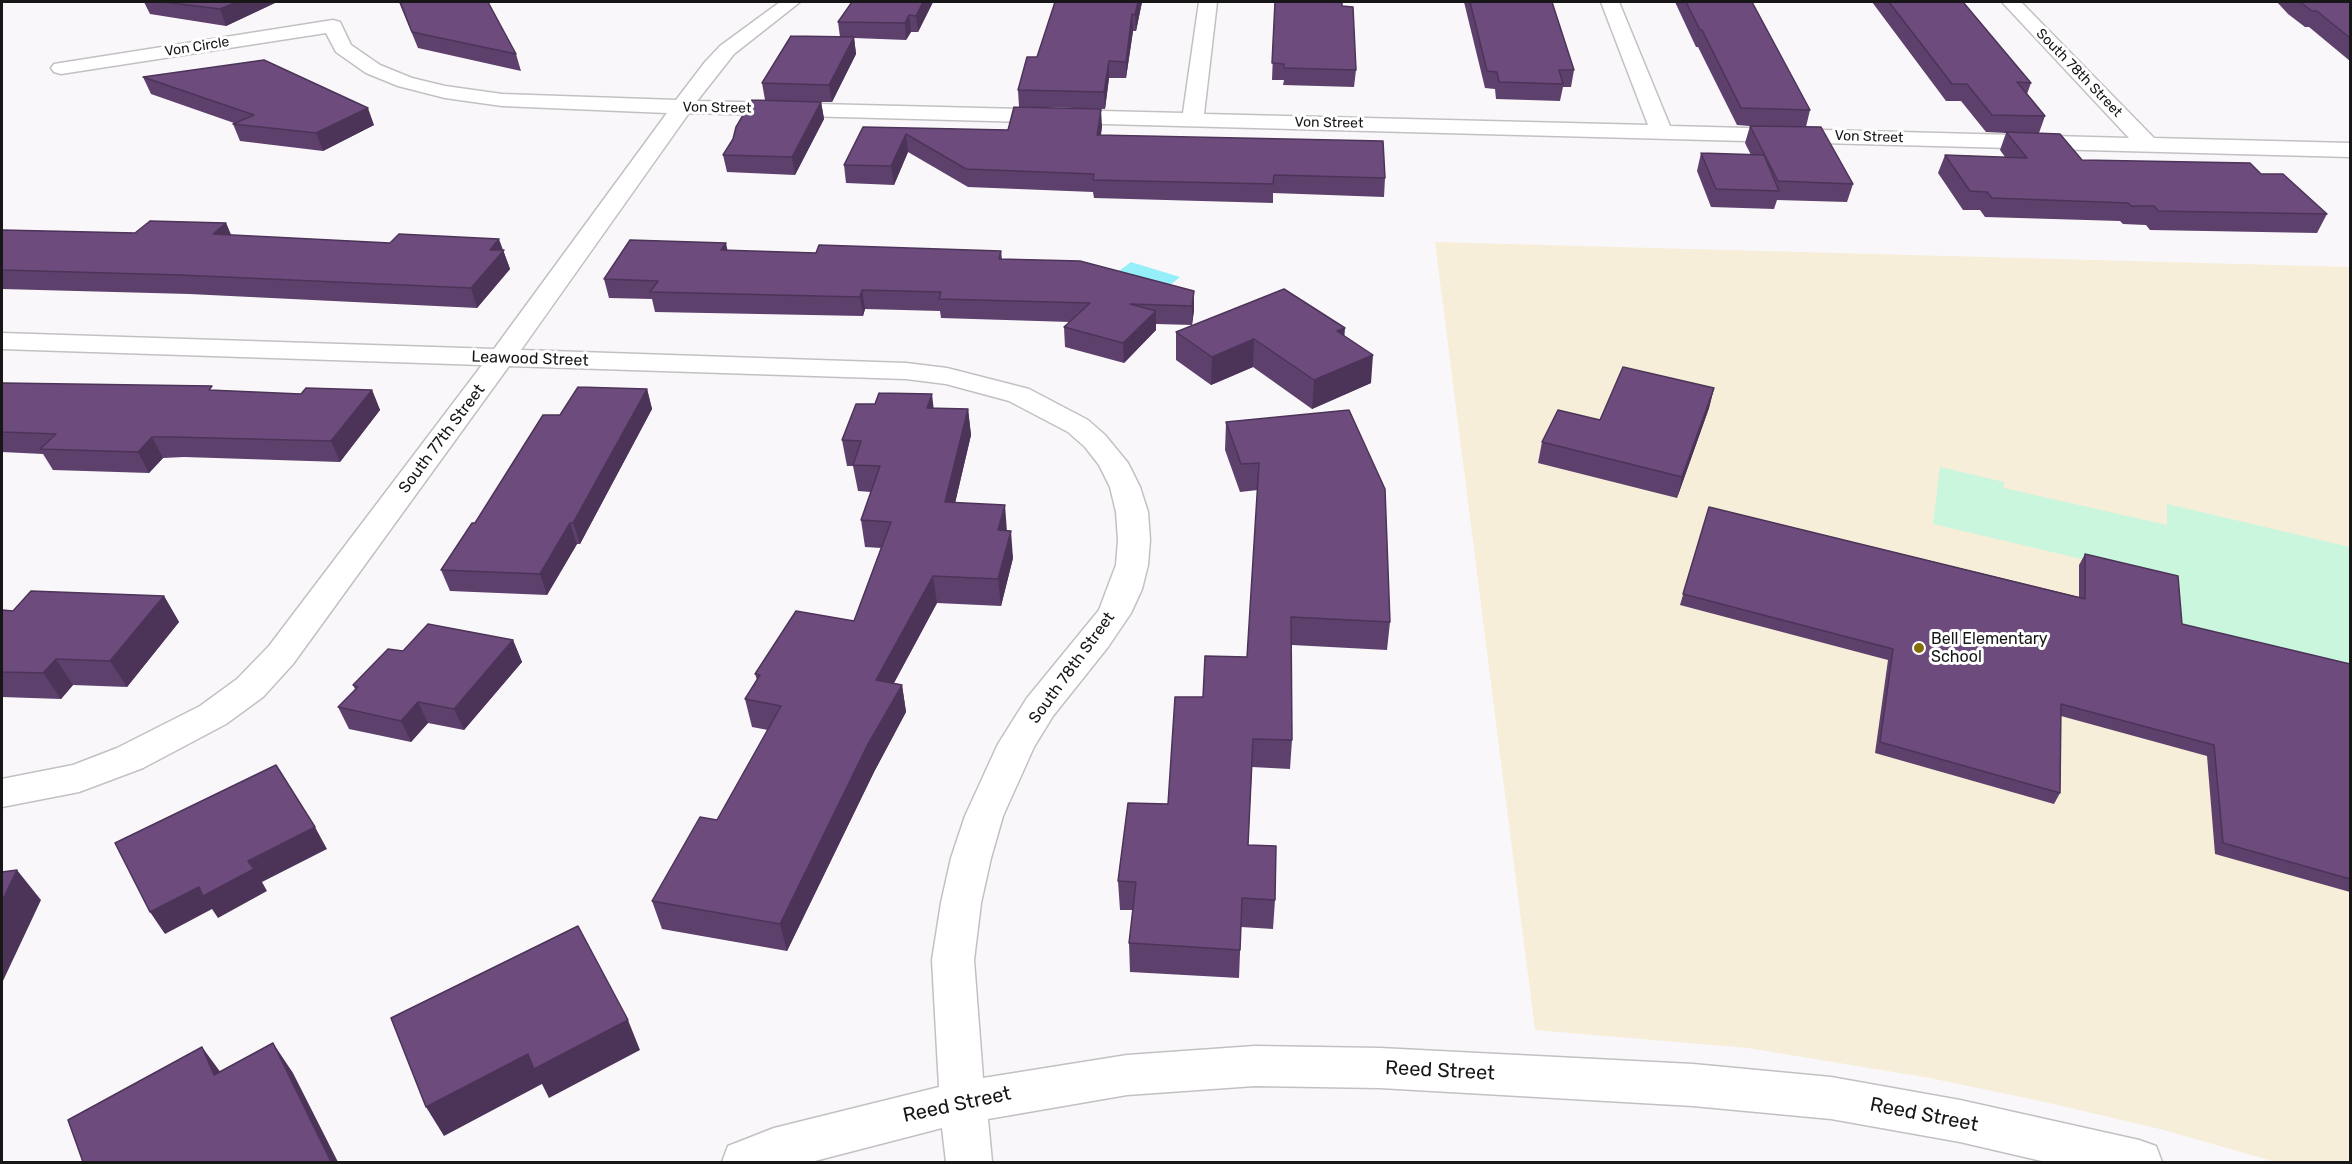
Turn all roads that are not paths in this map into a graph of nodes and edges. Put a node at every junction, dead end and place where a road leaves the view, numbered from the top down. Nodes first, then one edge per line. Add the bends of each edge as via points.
1 (791, 2) edge
2 (1208, 2) edge
3 (1610, 2) edge
4 (2011, 2) edge
5 (335, 18) joint
6 (61, 68) dead end
7 (684, 107) junction
8 (1194, 119) junction
9 (1661, 131) junction
10 (2148, 145) junction
11 (2350, 150) edge
12 (2, 341) edge
13 (501, 359) junction
14 (1052, 412) joint
15 (2, 793) edge
16 (964, 1102) junction
17 (2067, 1154) edge
18 (745, 1162) edge
19 (969, 1162) edge
20 (2139, 1162) edge

1 - 7 street, South 77th Street via 727,50
2 - 8 street
3 - 9 street
4 - 10 street, South 78th Street
5 - 6 street, Von Circle
5 - 7 street, Von Street via 343,48 373,69 405,82 502,100
7 - 8 street, Von Street
7 - 13 street, South 77th Street
8 - 9 street, Von Street
9 - 10 street, Von Street
10 - 11 street, Von Street
12 - 13 street, Leawood Street
13 - 14 street, Leawood Street via 906,371 983,384 1019,395
13 - 15 street, South 77th Street via 281,655 250,688 213,715 130,758 79,778
14 - 16 street, South 78th Street via 1078,426 1113,463 1132,512 1132,565 1114,613 1017,744 981,826 961,903 953,960
16 - 17 street, Reed Street via 1128,1075 1255,1065 1380,1068 1693,1085 1831,1098 1960,1121
16 - 18 street, Reed Street via 795,1145
16 - 19 street, South 78th Street
17 - 20 street, Reed Street

